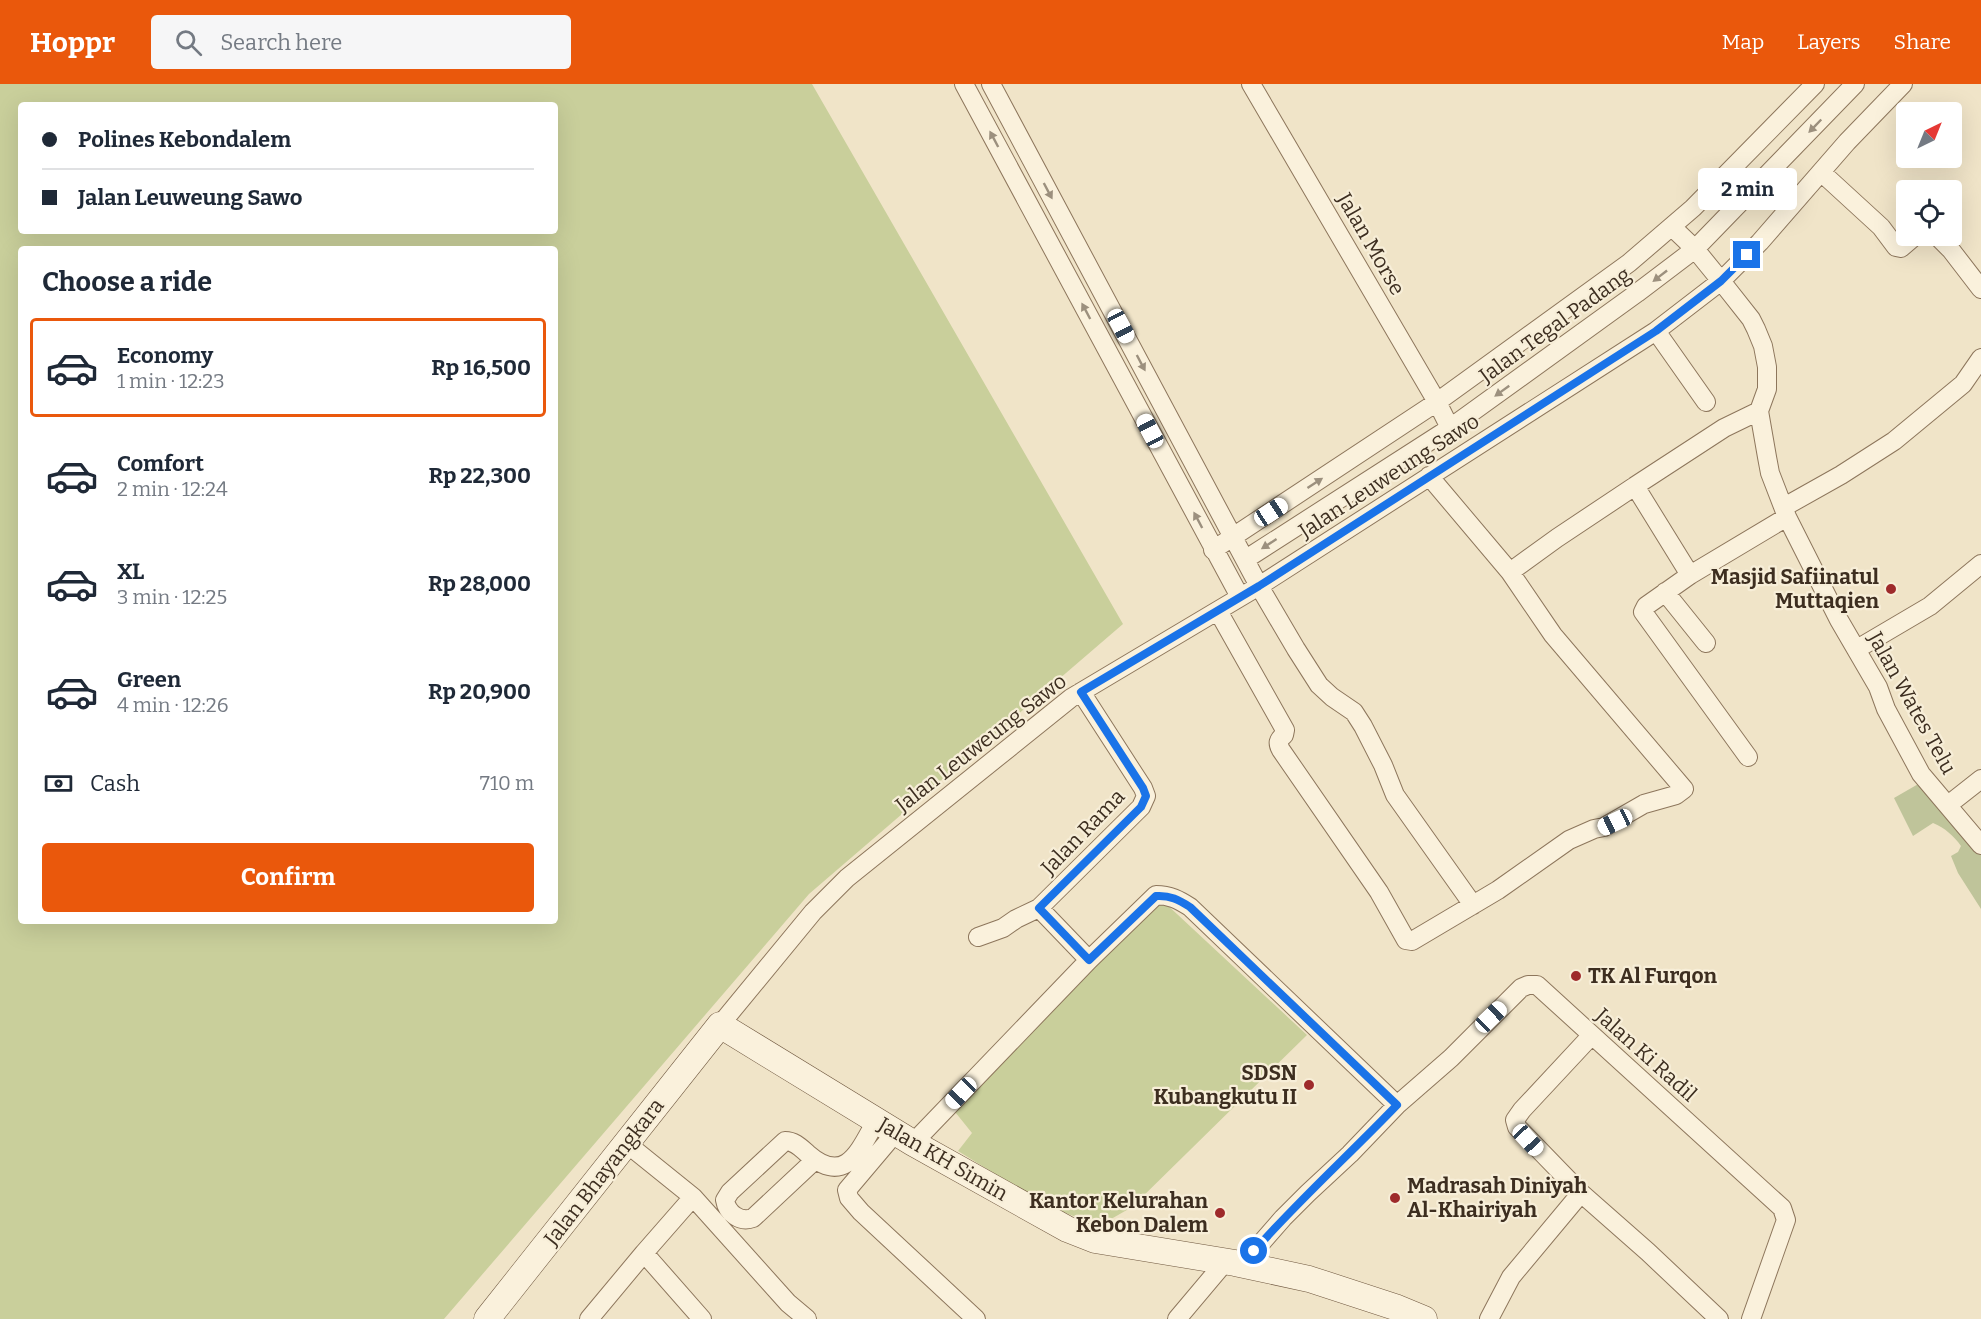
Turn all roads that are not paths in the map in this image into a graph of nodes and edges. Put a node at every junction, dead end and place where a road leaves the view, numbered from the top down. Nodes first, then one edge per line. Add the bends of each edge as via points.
1 (964, 84) edge
2 (991, 84) edge
3 (1251, 84) edge
4 (1815, 84) edge
5 (1855, 84) edge
6 (1903, 84) edge
7 (1821, 172) junction
8 (1672, 227) junction
9 (1904, 246) edge
10 (1947, 246) edge
11 (1695, 249) junction
12 (1088, 263) junction
13 (1066, 274) junction
14 (1721, 281) junction
15 (1981, 289) edge
16 (1656, 331) junction
17 (1981, 358) edge
18 (1437, 402) junction
19 (1706, 402) dead end
20 (1759, 411) junction
21 (1450, 428) junction
22 (1429, 476) junction
23 (1635, 486) junction
24 (1786, 512) junction
25 (1234, 536) junction
26 (1214, 550) junction
27 (1246, 559) junction
28 (1981, 564) edge
29 (1510, 572) junction
30 (1690, 575) junction
31 (1259, 586) junction
32 (1665, 592) junction
33 (1240, 597) junction
34 (1218, 611) junction
35 (1706, 643) dead end
36 (1857, 649) junction
37 (1081, 692) junction
38 (1749, 757) dead end
39 (1981, 779) edge
40 (1948, 805) junction
41 (1981, 845) edge
42 (1473, 905) junction
43 (1039, 908) junction
44 (978, 937) dead end
45 (1089, 960) junction
46 (720, 1025) junction
47 (1592, 1036) junction
48 (1397, 1105) junction
49 (895, 1132) junction
50 (626, 1143) junction
51 (815, 1160) junction
52 (1581, 1193) junction
53 (693, 1197) junction
54 (644, 1253) junction
55 (1233, 1263) junction
56 (599, 1315) edge
57 (487, 1319) edge
58 (702, 1319) edge
59 (807, 1319) edge
60 (976, 1319) edge
61 (1177, 1319) edge
62 (1424, 1319) edge
63 (1489, 1319) edge
64 (1719, 1319) edge
65 (1751, 1319) edge

13 -> 1 street
2 -> 12 street
3 - 18 street, Jalan Morse
4 - 8 street, Jalan Tegal Padang
5 -> 11 street, Jalan Tegal Padang
6 - 7 street, Jalan Leuweung Sawo
7 - 9 street via 1881,227 1896,247
7 - 14 street, Jalan Leuweung Sawo
8 - 11 street, Jalan Wates Telu
8 - 18 street, Jalan Tegal Padang via 1629,263
10 - 15 street
11 - 14 street, Jalan Wates Telu
11 -> 21 street, Jalan Tegal Padang
12 - 13 street
12 -> 25 street
26 -> 13 street
14 - 16 street, Jalan Leuweung Sawo
14 - 20 street, Jalan Wates Telu via 1751,319 1763,346 1767,389
16 - 19 street
16 - 22 street, Jalan Leuweung Sawo
17 - 24 street via 1963,384 1894,441
18 - 21 street, Jalan Morse
25 -> 18 street, Jalan Tegal Padang
20 - 23 street via 1724,428
20 - 24 street, Jalan Wates Telu via 1770,473
21 -> 27 street, Jalan Tegal Padang
22 - 29 street
22 - 31 street, Jalan Leuweung Sawo
23 - 29 street
23 - 30 street
24 - 30 street
24 - 36 street, Jalan Wates Telu
25 - 26 street, Jalan Tegal Padang
25 - 27 street
26 - 33 street
27 - 31 street
28 - 36 street via 1930,606
29 - 42 street via 1553,635 1684,789 1569,840
30 - 32 street
31 - 33 street, Jalan Leuweung Sawo
31 - 42 street via 1319,685 1354,712 1395,795
32 - 35 street
32 - 38 street via 1643,612
33 - 34 street, Jalan Leuweung Sawo
34 - 37 street, Jalan Leuweung Sawo
34 - 42 street via 1285,730 1278,742 1281,750 1406,940 1412,941
36 - 40 street, Jalan Wates Telu via 1921,774
37 - 43 street, Jalan Rama via 1146,796 1141,807
37 - 46 street, Jalan Leuweung Sawo via 847,878 813,912
39 - 40 street
40 - 41 street, Jalan Wates Telu
43 - 44 street
43 - 45 street
45 - 48 street via 1156,896 1179,900
45 - 49 street
46 - 49 street, Jalan KH Simin
46 - 50 street, Jalan Bhayangkara
47 - 48 street, Jalan Ki Radil via 1545,991 1528,985
47 - 52 street via 1515,1120 1516,1128
47 - 65 street, Jalan Ki Radil via 1782,1208 1786,1221
48 - 55 street, Jalan Ki Radil
49 - 51 street via 846,1165 833,1166
49 - 55 street, Jalan KH Simin via 1067,1229 1095,1240
49 - 60 street via 847,1190 849,1198
50 - 53 street
50 - 57 street, Jalan Bhayangkara
51 - 51 street via 785,1141 730,1192 726,1206 743,1221 753,1218
52 - 63 street via 1511,1277
52 - 64 street
53 - 54 street
53 - 59 street
54 - 56 street
54 - 58 street
55 - 61 street, Jalan Ki Radil
55 - 62 street, Jalan KH Simin via 1309,1279

